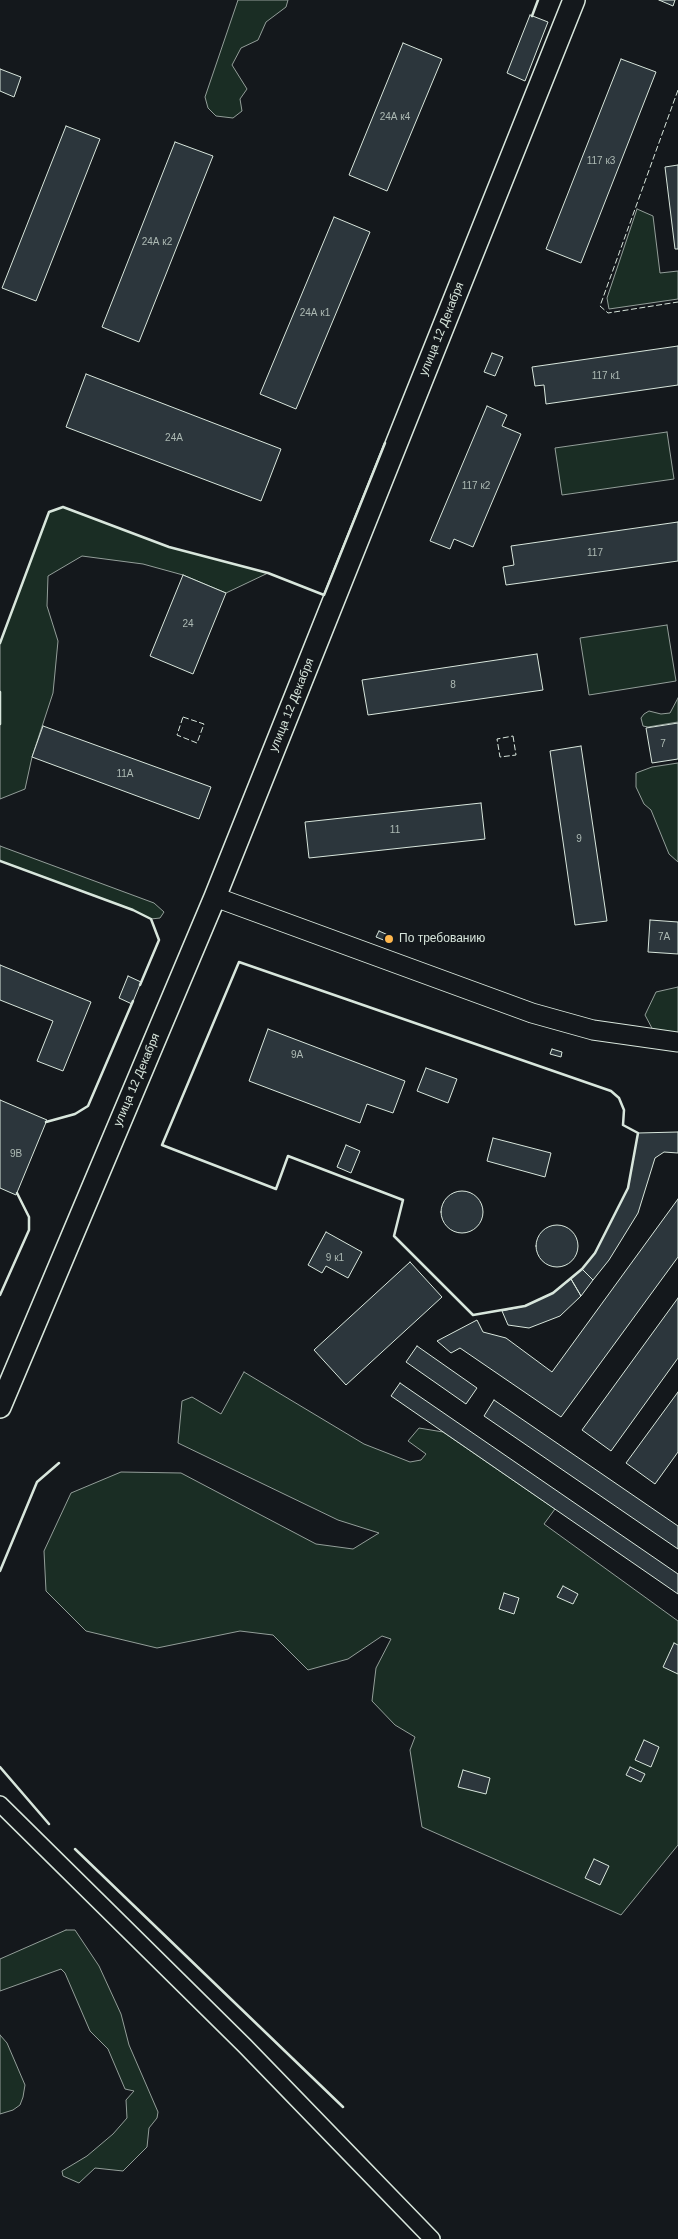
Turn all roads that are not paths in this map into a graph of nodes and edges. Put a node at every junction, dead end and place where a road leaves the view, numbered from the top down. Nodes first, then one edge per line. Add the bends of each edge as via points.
1 (574, 0) edge
2 (215, 897) junction
3 (678, 1042) edge
4 (0, 1407) edge
5 (0, 1804) edge
6 (432, 2239) edge

1 - 2 main road, улица 12 Декабря
2 - 3 street via 532,1013 593,1030
2 - 4 main road, улица 12 Декабря
5 - 6 street via 245,2046

